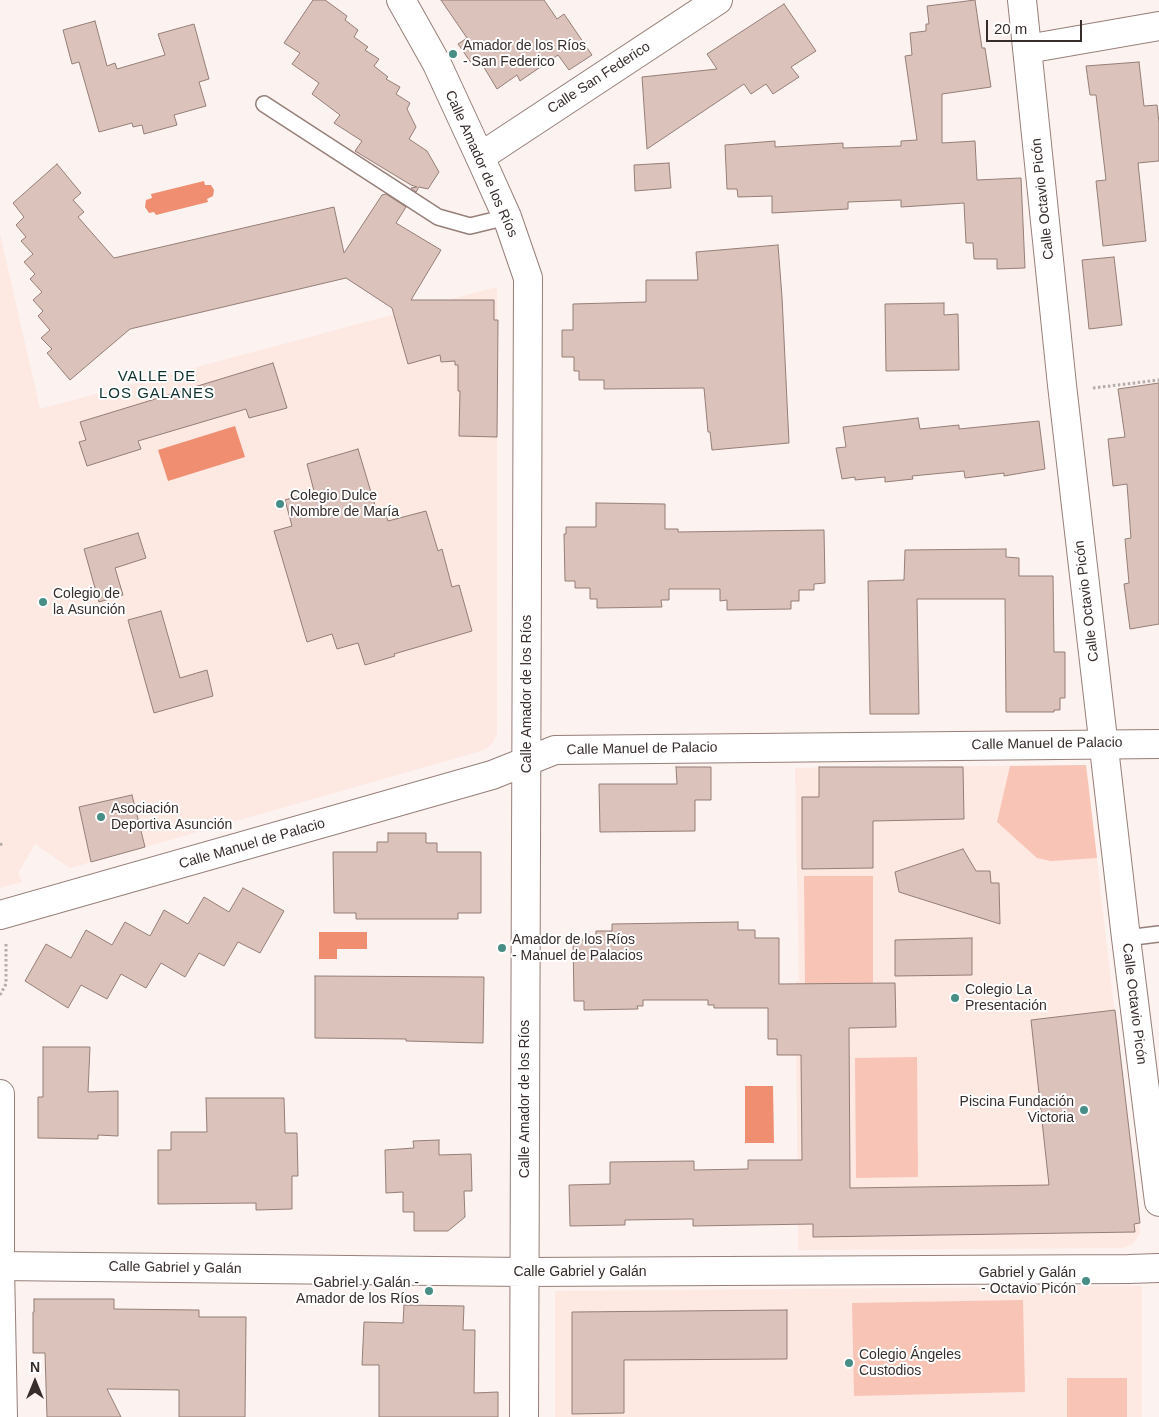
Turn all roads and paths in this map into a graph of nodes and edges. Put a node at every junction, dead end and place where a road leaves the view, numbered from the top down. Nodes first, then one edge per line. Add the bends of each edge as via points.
1 (401, 0) edge
2 (718, 0) edge
3 (1022, 0) edge
4 (1159, 26) edge
5 (1027, 49) junction
6 (264, 104) dead end
7 (480, 157) junction
8 (507, 217) junction
9 (1159, 380) edge
10 (1093, 388) dead end
11 (1104, 744) junction
12 (1159, 744) edge
13 (526, 762) junction
14 (3, 928) edge
15 (1159, 934) edge
16 (1126, 938) junction
17 (0, 962) edge
18 (6, 962) junction
19 (0, 995) edge
20 (0, 1094) edge
21 (1159, 1202) edge
22 (0, 1266) edge
23 (1159, 1268) edge
24 (524, 1272) junction
25 (3, 1417) edge
26 (524, 1417) edge

1 - 7 street, Calle Amador de los Ríos via 437,64
2 - 7 street, Calle San Federico
3 - 5 street, Calle Octavio Picón
4 - 5 street
5 - 11 street, Calle Octavio Picón
6 - 8 lane via 438,217 470,226
7 - 8 street, Calle Amador de los Ríos
8 - 13 street, Calle Amador de los Ríos via 528,278
9 - 10 path
11 - 12 street, Calle Manuel de Palacio
11 - 13 street, Calle Manuel de Palacio via 555,750
11 - 16 street, Calle Octavio Picón
13 - 14 street, Calle Manuel de Palacio
13 - 24 street, Calle Amador de los Ríos
14 - 18 path
15 - 16 lane
16 - 21 street, Calle Octavio Picón
17 - 18 path
18 - 19 path via 6,984
20 - 22 street
22 - 24 street, Calle Gabriel y Galán
22 - 25 street
23 - 24 street, Calle Gabriel y Galán
24 - 26 street, Calle Amador de los Ríos

